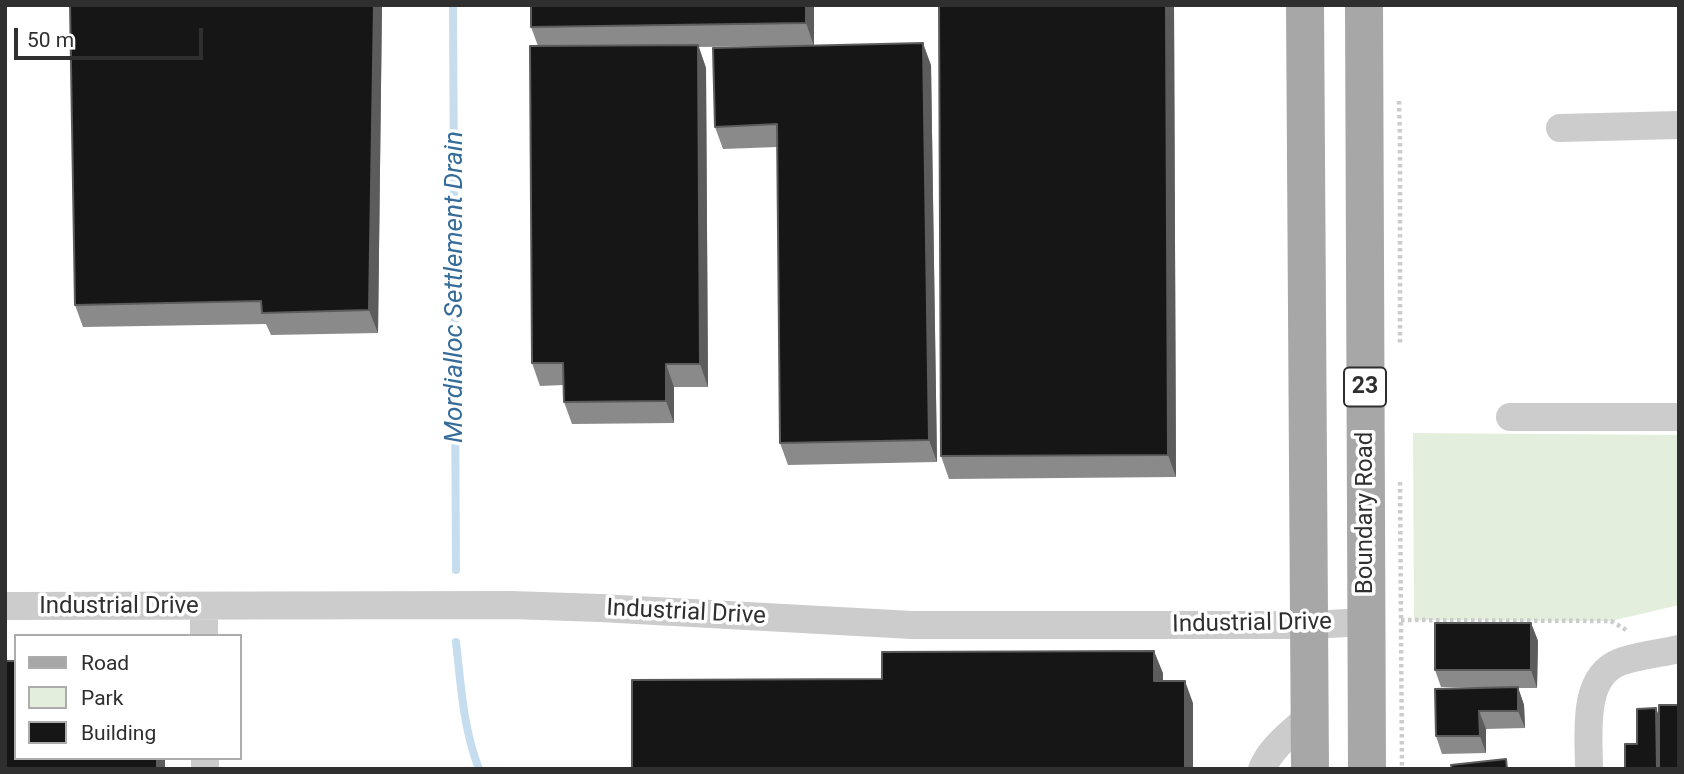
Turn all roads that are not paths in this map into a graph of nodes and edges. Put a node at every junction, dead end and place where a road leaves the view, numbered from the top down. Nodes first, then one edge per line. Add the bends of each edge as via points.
1 (1305, 5) edge
2 (1364, 5) edge
3 (1679, 125) edge
4 (1560, 128) dead end
5 (1510, 417) dead end
6 (1679, 417) edge
7 (5, 606) edge
8 (204, 607) junction
9 (1383, 621) junction
10 (1310, 625) junction
11 (204, 634) edge
12 (1672, 650) edge
13 (1310, 716) junction
14 (1262, 769) edge
15 (1310, 769) edge
16 (1367, 769) edge
17 (1589, 769) edge

1 - 10 main road, 23
2 - 9 main road, Boundary Road / 23
3 - 4 street
5 - 6 street
7 - 8 street, Industrial Drive
8 - 10 street, Industrial Drive via 510,605 912,625
8 - 11 street
9 - 10 street, Industrial Drive
9 - 16 main road, Boundary Road / 23
10 - 13 main road, 23
12 - 17 street via 1619,662 1601,674 1590,701
13 - 14 street via 1278,745
13 - 15 main road, 23

